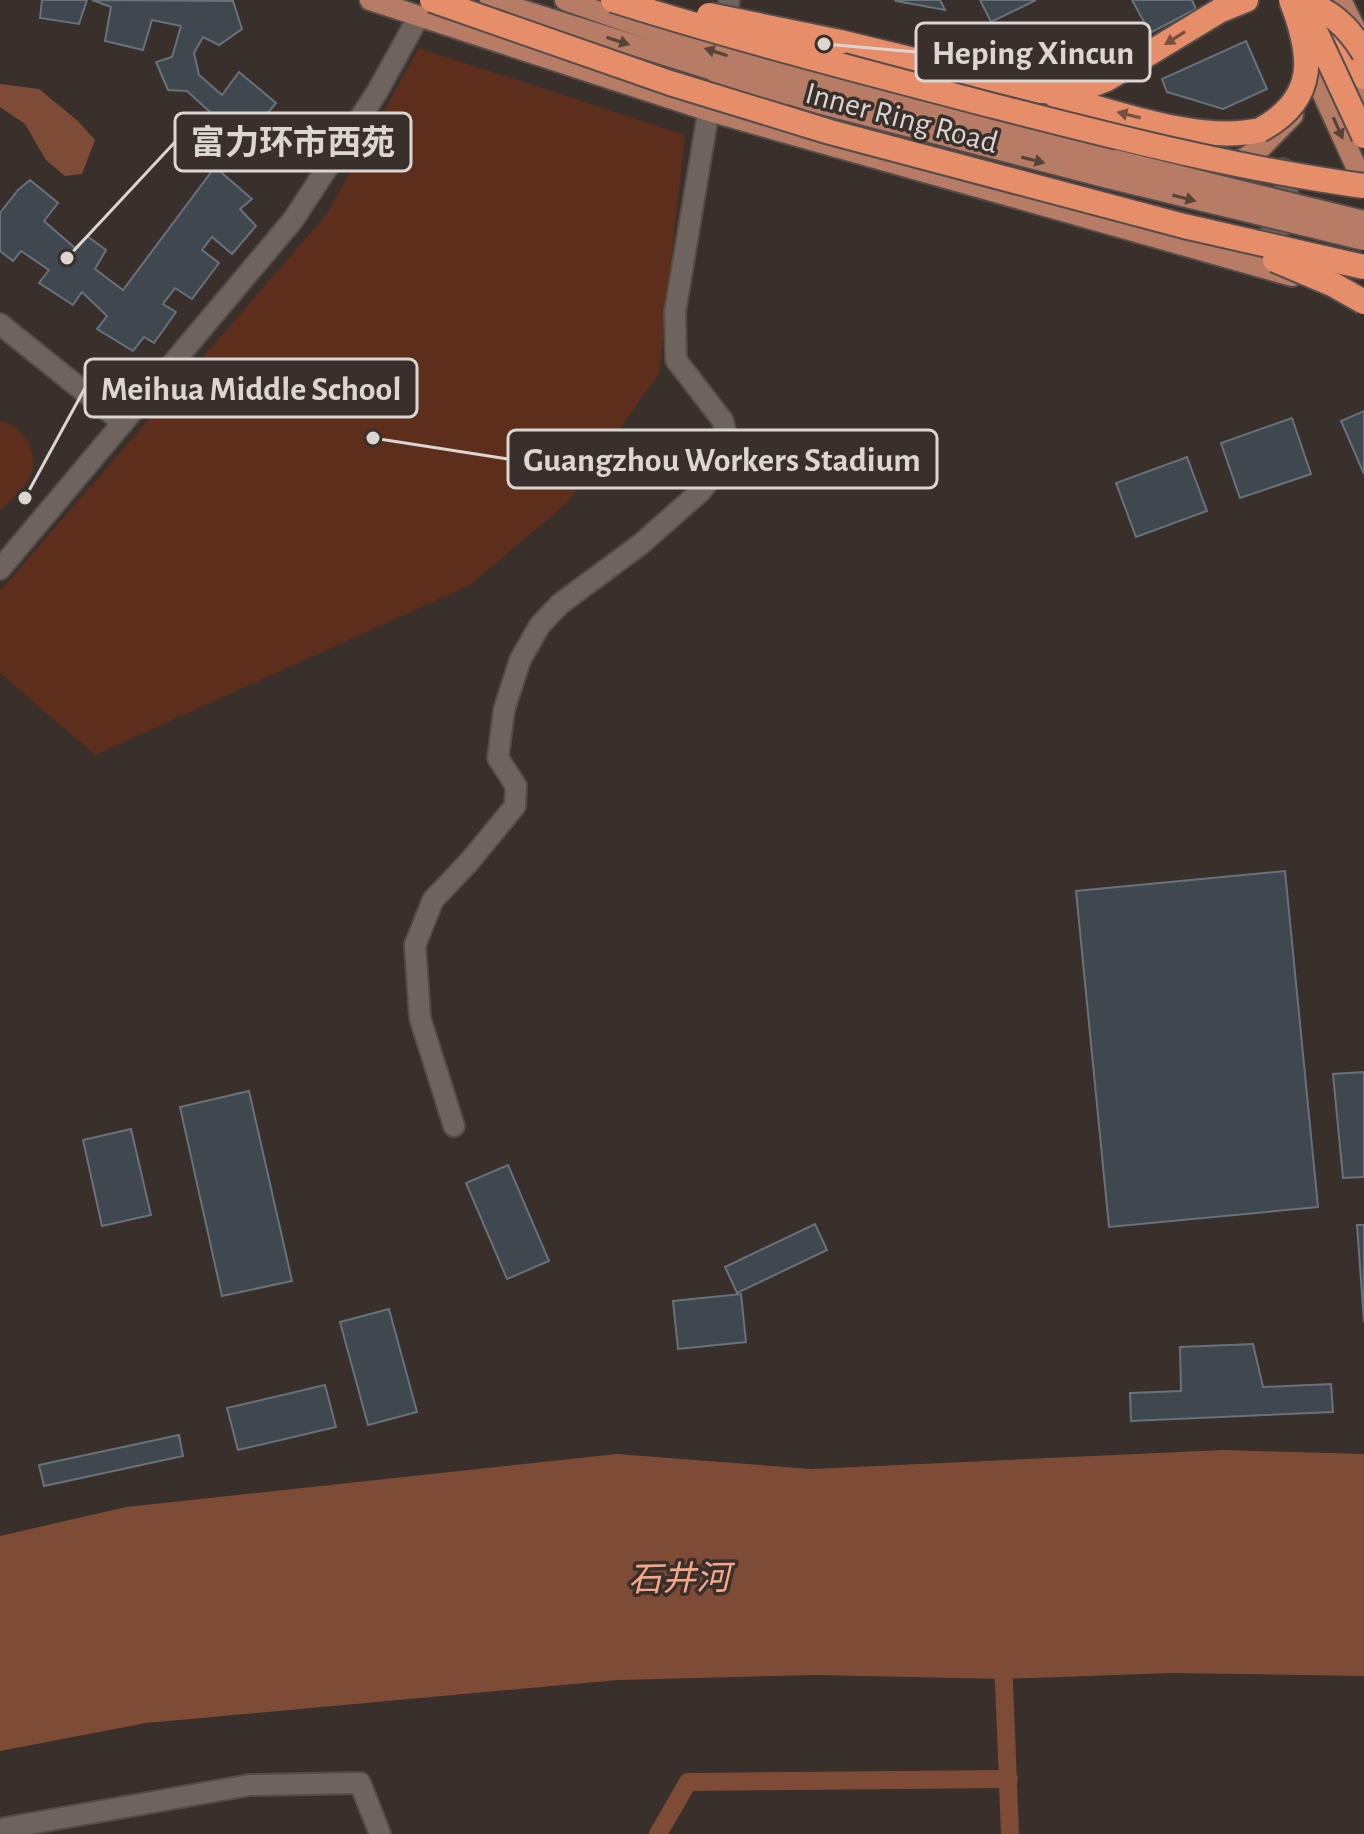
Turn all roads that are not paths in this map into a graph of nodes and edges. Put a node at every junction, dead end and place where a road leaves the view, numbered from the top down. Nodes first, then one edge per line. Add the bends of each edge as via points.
1 (370, 0) edge
2 (400, 0) edge
3 (490, 0) edge
4 (565, 0) edge
5 (613, 0) edge
6 (639, 0) edge
7 (652, 0) edge
8 (729, 0) edge
9 (1246, 0) edge
10 (1280, 0) edge
11 (1295, 0) edge
12 (1324, 0) edge
13 (1341, 0) edge
14 (426, 8) edge
15 (726, 25) junction
16 (581, 28) junction
17 (458, 29) junction
18 (1364, 45) edge
19 (511, 47) junction
20 (1364, 53) edge
21 (771, 69) junction
22 (715, 72) junction
23 (1313, 72) junction
24 (1364, 77) edge
25 (1041, 91) junction
26 (1364, 104) edge
27 (709, 111) junction
28 (1082, 124) junction
29 (981, 125) junction
30 (830, 132) junction
31 (1364, 136) edge
32 (1241, 160) junction
33 (1112, 169) junction
34 (1283, 169) junction
35 (957, 171) junction
36 (1364, 184) edge
37 (1364, 221) edge
38 (1267, 237) junction
39 (1364, 243) edge
40 (1364, 267) edge
41 (1364, 301) edge
42 (0, 324) edge
43 (123, 423) junction
44 (0, 569) edge
45 (454, 1126) dead end
46 (0, 1829) edge
47 (380, 1834) edge

1 - 14 main road
2 - 17 street
3 - 16 main road
21 -> 4 main road
5 - 36 highway, Inner Ring Road, bridge via 782,51 1144,144 1242,166
6 - 25 highway, bridge
7 - 15 main road
8 - 15 street
9 -> 25 highway via 1107,79 1060,93
10 - 23 main road
11 - 20 highway, bridge via 1330,14 1354,35
11 -> 25 highway, bridge via 1306,42 1305,76 1289,109 1260,130 1241,135 1192,130
11 - 26 main road
11 - 31 highway, bridge
12 - 24 highway, bridge
13 - 18 main road
14 - 17 main road
14 - 30 highway, Inner Ring Road, bridge
14 - 43 street via 293,220
15 - 21 main road
15 - 28 main road
16 - 19 main road
16 -> 22 main road
17 - 19 main road
19 - 27 main road
21 - 29 main road
22 - 27 street
22 -> 33 main road via 818,103
22 - 35 main road via 791,113
23 - 32 main road via 1290,119
23 -> 36 main road
27 - 35 main road
27 - 45 street via 675,312 676,360 723,421 730,454 701,491 560,604 540,625 520,660 504,710 498,758 516,786 515,806 433,900 415,945 420,1018
28 - 29 main road
28 - 32 main road
29 - 33 main road
30 - 40 highway, Inner Ring Road, bridge via 1184,226
30 - 41 highway, bridge via 1267,257
32 - 34 main road
33 - 37 main road, bridge
33 -> 39 main road, bridge
34 - 36 main road
34 - 38 street via 1289,211 1282,226
35 - 38 main road
35 - 41 main road via 1131,233
38 - 39 main road via 1347,251
42 - 43 street
43 - 44 street
46 - 47 street via 250,1785 360,1783

